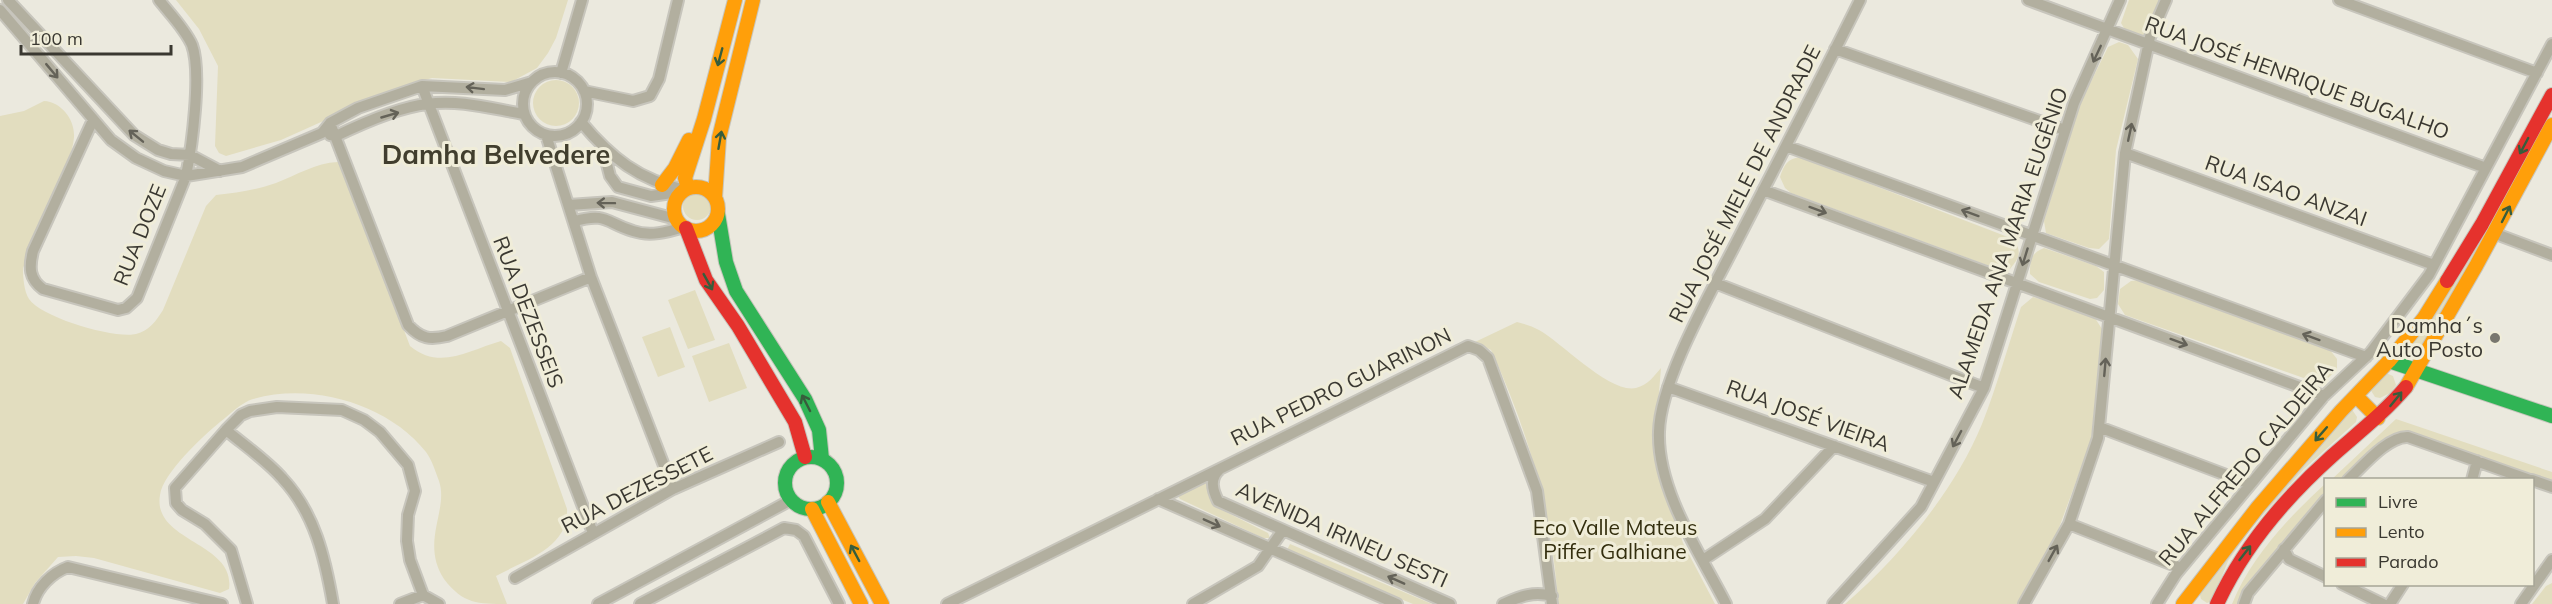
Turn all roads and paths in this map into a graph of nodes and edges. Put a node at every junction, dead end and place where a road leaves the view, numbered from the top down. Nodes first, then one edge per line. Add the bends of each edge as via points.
1 (159, 0) edge
2 (582, 0) edge
3 (678, 0) edge
4 (735, 0) edge
5 (753, 0) edge
6 (1860, 0) edge
7 (2028, 0) edge
8 (2120, 0) edge
9 (2166, 0) edge
10 (2339, 0) edge
11 (10, 1) edge
12 (0, 11) edge
13 (2108, 30) junction
14 (2148, 44) junction
15 (2552, 44) edge
16 (1835, 49) junction
17 (561, 73) junction
18 (2537, 73) junction
19 (532, 82) junction
20 (422, 86) junction
21 (584, 91) junction
22 (2551, 97) edge
23 (428, 104) junction
24 (524, 114) junction
25 (704, 119) junction
26 (93, 120) junction
27 (581, 122) junction
28 (330, 123) junction
29 (2552, 125) edge
30 (2065, 130) junction
31 (322, 133) junction
32 (546, 135) junction
33 (336, 136) junction
34 (1786, 146) junction
35 (603, 149) junction
36 (2125, 153) junction
37 (190, 155) junction
38 (2486, 168) junction
39 (220, 171) junction
40 (186, 176) junction
41 (660, 190) junction
42 (685, 190) junction
43 (1763, 190) junction
44 (715, 198) junction
45 (569, 205) junction
46 (718, 214) junction
47 (656, 215) junction
48 (575, 221) junction
49 (682, 225) junction
50 (2496, 234) junction
51 (2032, 236) junction
52 (2552, 255) edge
53 (2434, 265) junction
54 (2114, 266) junction
55 (591, 277) junction
56 (1715, 283) junction
57 (2017, 283) junction
58 (506, 310) junction
59 (2109, 317) junction
60 (2366, 357) junction
61 (2389, 361) junction
62 (2417, 369) junction
63 (1668, 387) junction
64 (1984, 388) junction
65 (2324, 396) junction
66 (2356, 396) junction
67 (2552, 416) edge
68 (2378, 418) junction
69 (2099, 428) junction
70 (226, 430) junction
71 (778, 442) dead end
72 (1834, 446) junction
73 (805, 457) junction
74 (822, 459) junction
75 (2477, 461) junction
76 (1220, 468) junction
77 (2350, 478) edge
78 (2473, 478) edge
79 (2525, 478) edge
80 (2534, 481) edge
81 (1934, 482) junction
82 (2250, 484) junction
83 (2552, 487) edge
84 (674, 489) junction
85 (1158, 499) junction
86 (791, 500) junction
87 (2324, 501) edge
88 (828, 502) junction
89 (812, 509) junction
90 (2069, 524) junction
91 (1282, 530) junction
92 (593, 533) junction
93 (1271, 549) junction
94 (2284, 549) junction
95 (1703, 560) junction
96 (2550, 566) edge
97 (2181, 568) junction
98 (2324, 576) edge
99 (516, 578) dead end
100 (2344, 586) edge
101 (2402, 586) edge
102 (423, 595) junction
103 (1552, 600) edge
104 (33, 604) edge
105 (222, 604) edge
106 (247, 604) edge
107 (333, 604) edge
108 (400, 604) edge
109 (439, 604) edge
110 (598, 604) edge
111 (640, 604) edge
112 (839, 604) edge
113 (861, 604) edge
114 (882, 604) edge
115 (947, 604) edge
116 (1193, 604) edge
117 (1397, 604) edge
118 (1450, 604) edge
119 (1503, 604) edge
120 (1725, 604) edge
121 (1833, 604) edge
122 (2024, 604) edge
123 (2157, 604) edge
124 (2183, 604) edge
125 (2217, 604) edge
126 (2244, 604) edge
127 (2383, 604) edge
128 (2390, 604) edge
129 (2521, 604) edge

1 - 37 street, RUA DOZE via 194,52
2 - 17 street
3 - 21 street via 650,96 633,101
4 -> 25 street
44 -> 5 street via 719,138
6 - 16 street, RUA JOSÉ MIELE DE ANDRADE
7 - 13 street, RUA JOSÉ HENRIQUE BUGALHO
8 - 13 street, ALAMEDA ANA MARIA EUGÊNIO
9 - 14 street
10 - 18 street
11 - 12 street
37 -> 11 street via 158,150 134,135
12 -> 26 street
13 - 14 street, RUA JOSÉ HENRIQUE BUGALHO
13 -> 30 street, ALAMEDA ANA MARIA EUGÊNIO
36 -> 14 street
14 - 38 street, RUA JOSÉ HENRIQUE BUGALHO
15 - 18 street, RUA ALFREDO CALDEIRA
16 - 30 street
16 - 34 street, RUA JOSÉ MIELE DE ANDRADE
17 - 19 street via 546,74
17 - 21 street
18 - 38 street, RUA ALFREDO CALDEIRA
19 -> 20 street via 505,90
19 - 24 street via 525,93
20 - 23 street, RUA DEZESSEIS
20 - 28 street via 358,108
21 - 27 street via 586,107
22 -> 61 street via 2443,291
23 - 24 street via 488,107
33 -> 23 street via 363,123
23 - 58 street, RUA DEZESSEIS
24 - 32 street via 533,128
25 - 41 street
25 - 42 street via 685,178
26 - 40 street via 111,140 136,158
26 - 40 street, RUA DOZE via 33,251 31,272 44,289 111,310 129,307 137,298
27 - 32 street via 562,135
27 - 35 street
28 - 31 street
28 - 33 street
50 -> 29 street
30 - 51 street, ALAMEDA ANA MARIA EUGÊNIO
31 - 33 street
31 - 39 street
32 - 45 street
33 - 58 street via 408,325 430,339 447,336
34 - 43 street, RUA JOSÉ MIELE DE ANDRADE
51 -> 34 street
35 - 41 street
35 - 41 street via 613,183 618,187 644,194
36 - 53 street, RUA ISAO ANZAI
36 - 54 street
37 - 39 street
37 - 40 street, RUA DOZE
38 - 53 street, RUA ALFREDO CALDEIRA
39 - 40 street
41 - 42 street
41 - 47 street
42 - 44 street via 704,188
42 - 49 street via 674,204
43 - 56 street, RUA JOSÉ MIELE DE ANDRADE
43 -> 57 street
44 - 46 street
47 -> 45 street via 612,202
45 - 48 street
46 - 49 street via 701,230
74 -> 46 street via 819,430 805,399 736,291 726,262
47 - 49 street
48 - 49 street via 601,217 634,232 650,234
48 - 55 street
49 -> 73 street via 706,280 795,422
50 - 52 street
50 - 62 street
51 - 54 street
51 -> 57 street, ALAMEDA ANA MARIA EUGÊNIO
53 - 60 street, RUA ALFREDO CALDEIRA
54 - 59 street
60 -> 54 street
55 - 58 street
55 - 84 street
56 - 63 street, RUA JOSÉ MIELE DE ANDRADE
56 - 64 street
57 - 59 street
57 - 64 street, ALAMEDA ANA MARIA EUGÊNIO
58 - 92 street, RUA DEZESSEIS
59 -> 65 street
69 -> 59 street
60 - 65 street, RUA ALFREDO CALDEIRA
61 - 62 street
61 - 66 street
62 - 67 street
68 -> 62 street
63 - 72 street, RUA JOSÉ VIEIRA
63 - 95 street, RUA JOSÉ MIELE DE ANDRADE via 1659,432 1661,455 1683,525
64 -> 81 street, ALAMEDA ANA MARIA EUGÊNIO
65 - 82 street, RUA ALFREDO CALDEIRA
66 - 68 street
66 -> 124 street via 2258,507
125 -> 68 street via 2244,554 2301,487
69 - 82 street
69 - 90 street
70 - 102 street via 241,415 277,406 342,410 380,432 408,465 414,484 407,541
70 - 106 street via 180,480 174,496 182,510 205,524 231,550
70 - 107 street via 280,475 302,504 320,542
71 - 84 street, RUA DEZESSETE
72 - 81 street, RUA JOSÉ VIEIRA
72 - 95 street via 1765,519
73 - 74 street
73 - 86 street via 790,466 786,474
74 - 88 street via 837,479
75 - 77 street via 2401,436
75 - 78 street
75 - 79 street
76 - 85 street, RUA PEDRO GUARINON
76 - 91 street, AVENIDA IRINEU SESTI via 1213,482 1218,501
76 - 103 street, RUA PEDRO GUARINON via 1468,346 1479,350 1488,358 1537,491
80 - 83 street
81 - 121 street, ALAMEDA ANA MARIA EUGÊNIO via 1921,507
82 - 97 street, RUA ALFREDO CALDEIRA
84 - 92 street, RUA DEZESSETE
85 -> 93 street, AVENIDA IRINEU SESTI
85 - 115 street, RUA PEDRO GUARINON
86 - 89 street
86 - 110 street
87 - 94 street
88 - 89 street
114 -> 88 street
89 - 113 street
90 - 97 street
122 -> 90 street
91 - 93 street
118 -> 91 street, AVENIDA IRINEU SESTI
92 - 99 street, RUA DEZESSETE
93 - 116 street via 1258,566
93 - 117 street, AVENIDA IRINEU SESTI
94 - 98 street via 2289,559
94 - 126 street via 2248,593
95 - 120 street, RUA JOSÉ MIELE DE ANDRADE
96 - 129 street
97 - 123 street, RUA ALFREDO CALDEIRA
100 - 127 street
101 - 128 street
102 - 108 street
102 - 109 street
103 - 119 street via 1540,593
104 - 105 street via 51,574 68,567
111 - 112 street via 784,528 804,536

